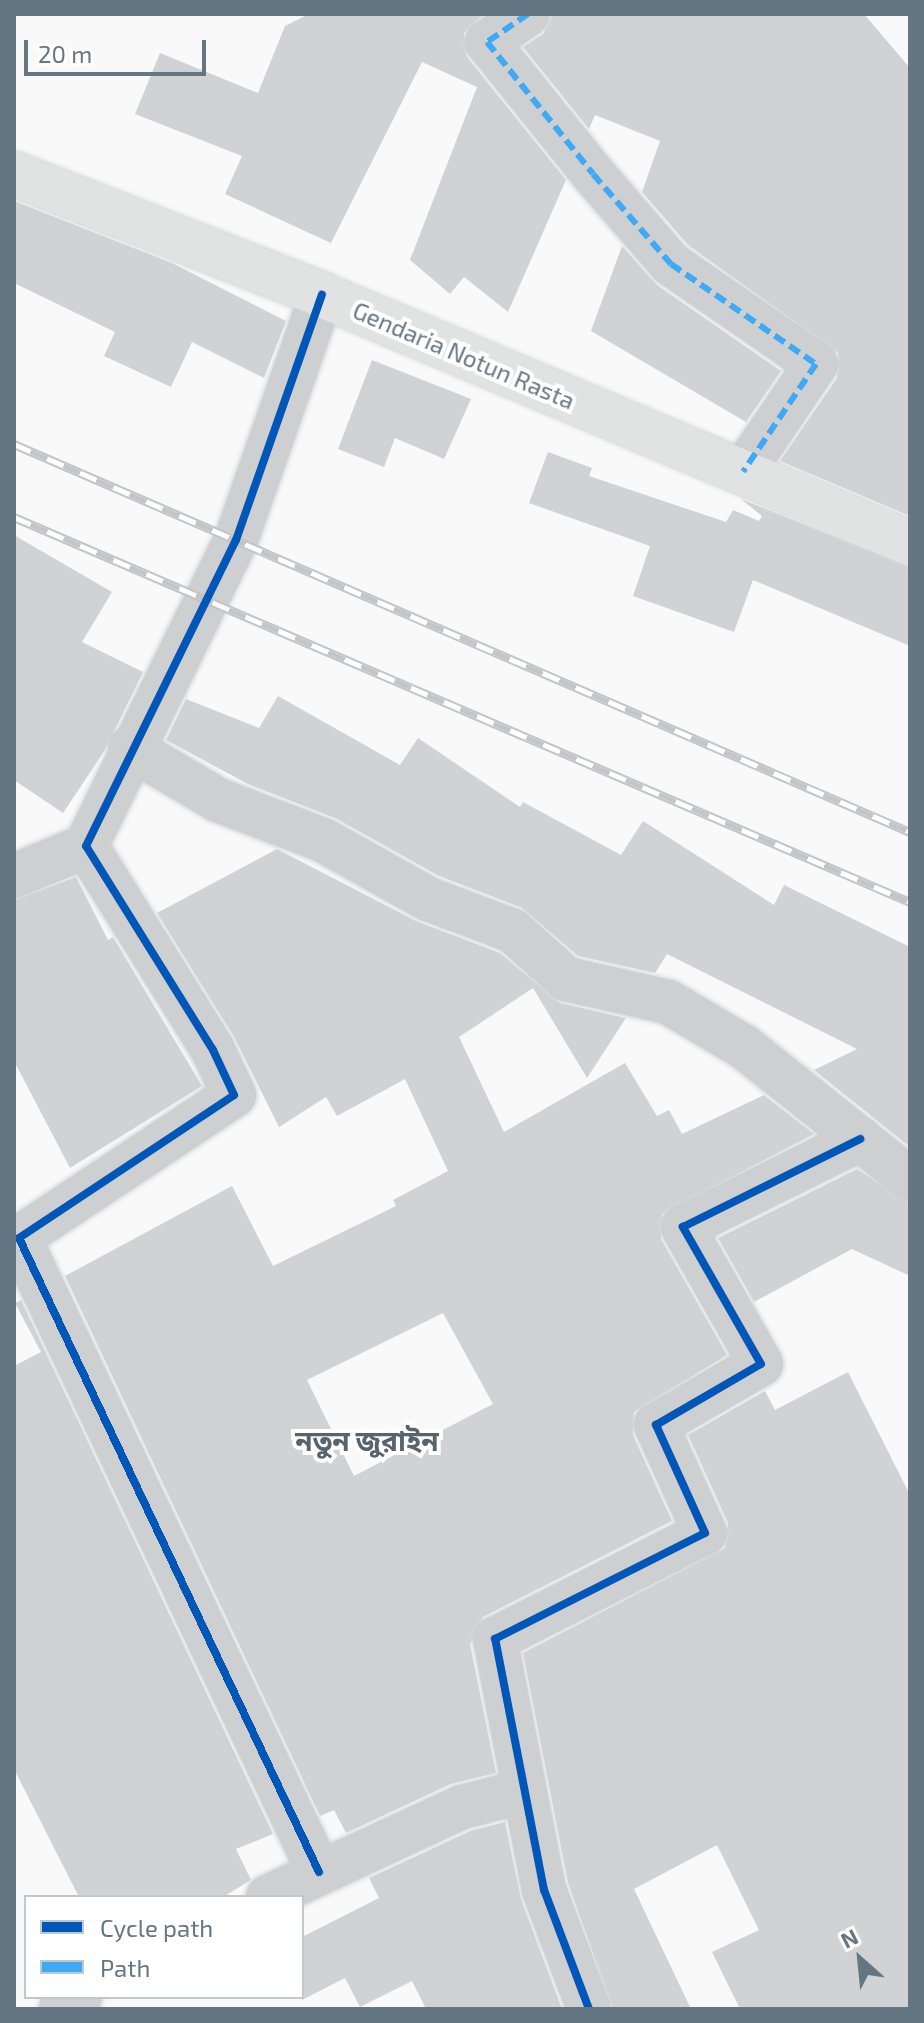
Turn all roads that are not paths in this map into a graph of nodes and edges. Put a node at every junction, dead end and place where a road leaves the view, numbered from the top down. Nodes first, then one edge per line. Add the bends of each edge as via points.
1 (528, 14) edge
2 (14, 174) edge
3 (322, 295) junction
4 (743, 472) junction
5 (910, 543) edge
6 (130, 748) junction
7 (86, 846) junction
8 (14, 876) edge
9 (860, 1139) junction
10 (910, 1179) edge
11 (521, 1792) junction
12 (319, 1872) junction
13 (272, 1895) edge
14 (589, 2009) edge

1 - 4 street via 487,42 593,174 671,264 816,364
2 - 3 main road, Gendaria Notun Rasta
3 - 4 main road, Gendaria Notun Rasta
3 - 6 street via 236,540
4 - 5 main road, Gendaria Notun Rasta
6 - 7 street
6 - 9 street via 218,800 323,840 428,899 513,931 566,979 668,1002 744,1047
7 - 8 street
7 - 12 street via 213,1050 234,1095 19,1238 175,1556
9 - 10 street
9 - 11 street via 683,1227 761,1364 656,1425 705,1533 495,1639
11 - 12 street via 462,1807
11 - 14 street via 544,1890
12 - 13 street

